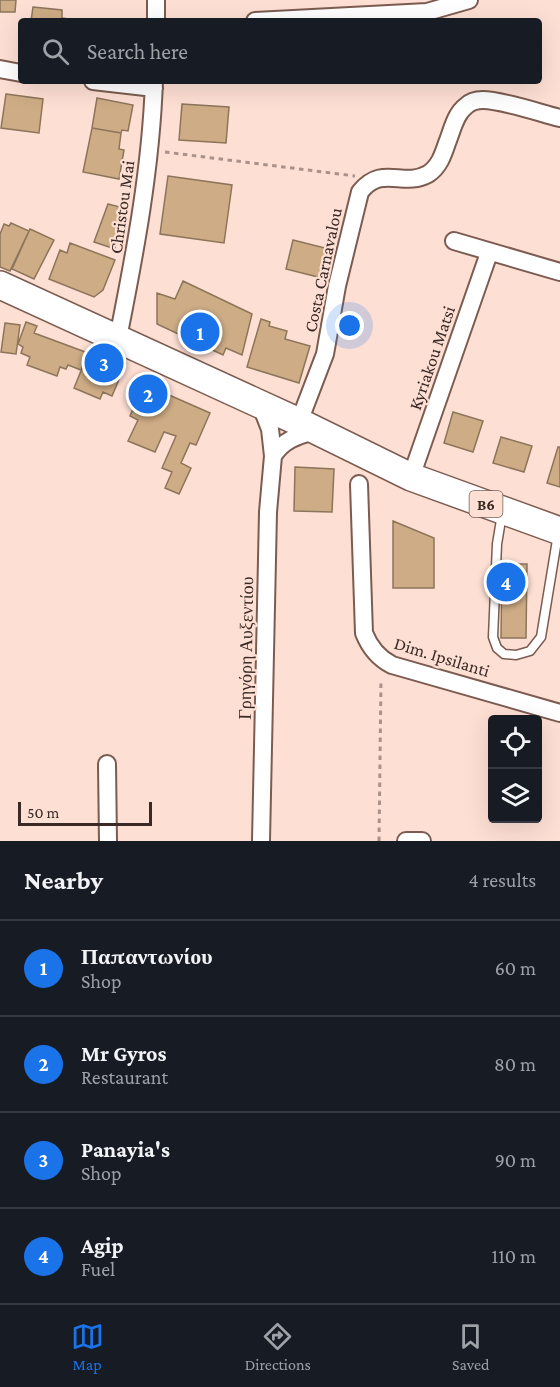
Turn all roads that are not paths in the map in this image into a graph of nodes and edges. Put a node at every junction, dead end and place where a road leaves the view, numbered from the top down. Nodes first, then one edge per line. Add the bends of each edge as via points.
1 (156, 0) edge
2 (469, 0) edge
3 (156, 18) edge
4 (312, 18) edge
5 (0, 69) edge
6 (18, 72) edge
7 (154, 84) edge
8 (560, 118) edge
9 (454, 241) dead end
10 (489, 253) junction
11 (560, 272) edge
12 (0, 285) edge
13 (118, 338) junction
14 (261, 406) junction
15 (307, 426) junction
16 (273, 456) junction
17 (411, 477) junction
18 (359, 484) dead end
19 (503, 510) junction
20 (559, 530) edge
21 (560, 713) edge
22 (107, 765) dead end
23 (108, 841) edge
24 (261, 841) edge
25 (406, 841) edge
26 (422, 841) edge

1 - 3 street
2 - 4 street via 427,12
5 - 6 street
7 - 13 street, Christou Mai via 141,221
8 - 15 street, Costa Carnavalou via 486,100 473,102 460,111 442,157 425,176 384,177 371,181 360,192
9 - 10 street
10 - 11 street
10 - 17 street, Kyriakou Matsi
12 - 13 main road, B6
13 - 14 main road, B6
14 - 15 main road, B6
14 - 16 street, Γρηγόρη Αυξεντίου via 270,429
15 - 16 street via 279,446
15 - 17 main road, B6
16 - 24 street, Γρηγόρη Αυξεντίου via 268,512
17 - 19 main road, B6
18 - 21 street, Dim. Ipsilanti via 364,633 370,647 392,665
19 - 20 main road, B6
19 - 20 lane via 497,544 493,637 504,654 530,651 541,637
22 - 23 street
25 - 26 street

